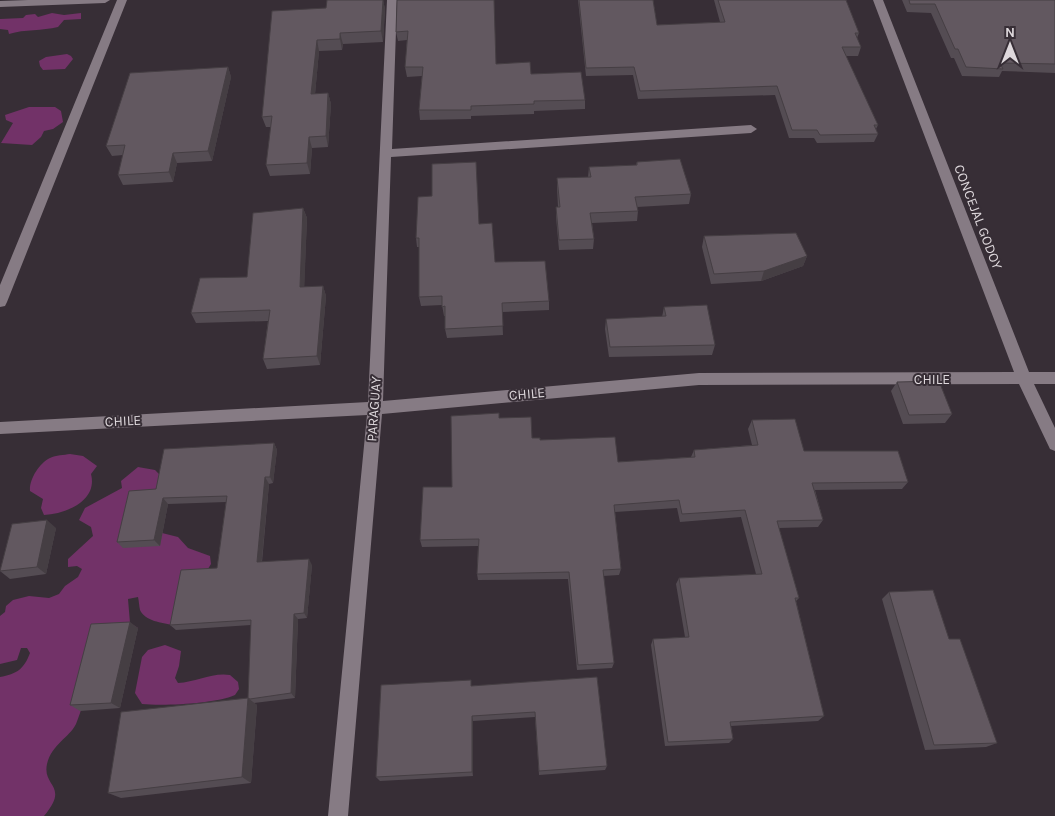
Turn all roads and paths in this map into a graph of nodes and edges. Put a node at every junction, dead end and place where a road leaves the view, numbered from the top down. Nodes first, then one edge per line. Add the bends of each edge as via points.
1 (105, 0) edge
2 (122, 0) edge
3 (392, 0) edge
4 (878, 0) edge
5 (0, 4) edge
6 (751, 129) dead end
7 (387, 153) junction
8 (0, 302) edge
9 (1024, 378) junction
10 (1055, 378) edge
11 (375, 408) junction
12 (0, 428) edge
13 (1055, 444) edge
14 (338, 816) edge

1 - 5 street
2 - 8 street
3 - 7 street, PARAGUAY
4 - 9 street, CONCEJAL GODOY
6 - 7 street
7 - 11 street, PARAGUAY
9 - 10 street, CHILE
9 - 11 street, CHILE via 699,379
9 - 13 street, CONCEJAL GODOY
11 - 12 street, CHILE
11 - 14 street, PARAGUAY

